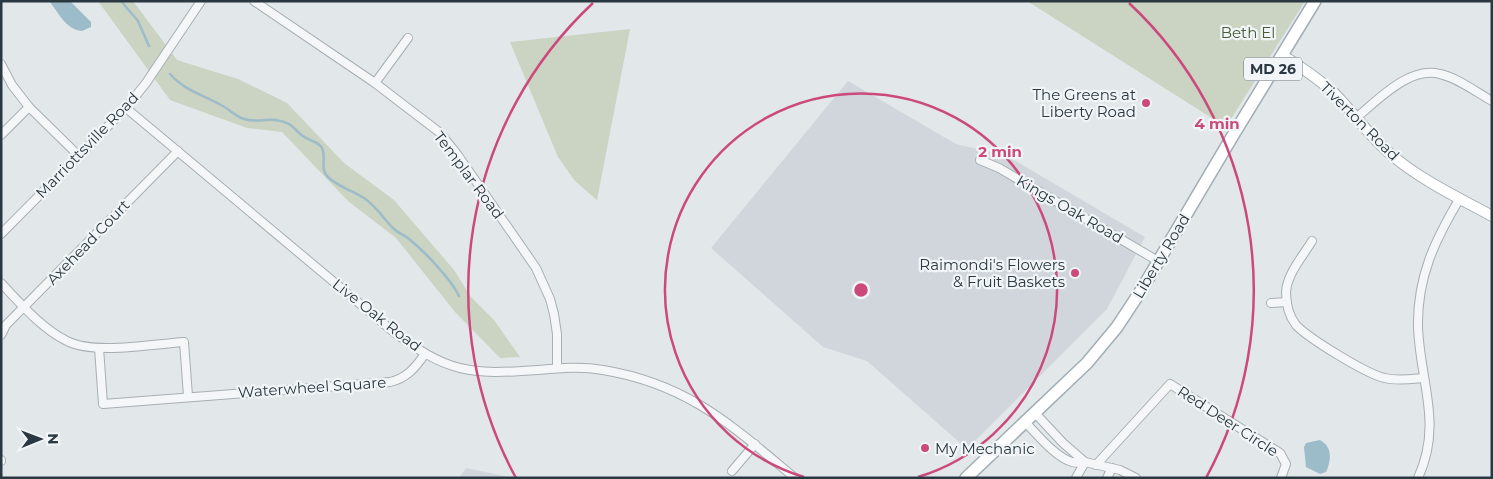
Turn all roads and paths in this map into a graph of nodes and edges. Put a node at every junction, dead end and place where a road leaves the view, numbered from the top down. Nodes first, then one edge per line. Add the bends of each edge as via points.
1 (202, 1) edge
2 (254, 1) edge
3 (1315, 1) edge
4 (408, 38) dead end
5 (1282, 55) junction
6 (1, 64) edge
7 (375, 83) junction
8 (1492, 101) edge
9 (28, 107) junction
10 (126, 108) junction
11 (1356, 118) junction
12 (1, 135) edge
13 (178, 151) junction
14 (79, 156) junction
15 (980, 160) dead end
16 (1460, 198) junction
17 (1492, 216) edge
18 (1, 234) edge
19 (1312, 241) dead end
20 (1158, 261) junction
21 (1, 283) edge
22 (1287, 302) junction
23 (1271, 303) dead end
24 (24, 307) junction
25 (1, 335) edge
26 (99, 348) junction
27 (425, 354) junction
28 (558, 368) junction
29 (1423, 378) junction
30 (188, 396) junction
31 (1035, 413) junction
32 (1025, 422) junction
33 (755, 444) junction
34 (1085, 462) junction
35 (1096, 464) junction
36 (1112, 468) junction
37 (732, 471) dead end
38 (795, 478) edge
39 (966, 478) edge
40 (1076, 478) edge
41 (1107, 478) edge
42 (1136, 478) edge
43 (1281, 478) edge
44 (1418, 478) edge

1 - 10 street, Marriottsville Road
2 - 7 street, Templar Road
3 - 5 main road, Liberty Road / MD 26
4 - 7 street
5 - 11 street, Tiverton Road via 1322,82
5 - 20 main road, Liberty Road / MD 26
6 - 9 street
7 - 28 street, Templar Road via 439,132 536,268 554,314
8 - 11 street via 1450,77 1438,73 1417,74 1404,80
9 - 12 street
9 - 14 street
10 - 13 street, Live Oak Road
10 - 14 street, Marriottsville Road
11 - 16 street, Tiverton Road via 1377,142 1410,170
13 - 24 street, Axehead Court
13 - 27 street, Live Oak Road via 390,329
14 - 18 street, Marriottsville Road
15 - 20 street, Kings Oak Road
16 - 17 street, Tiverton Road
16 - 29 street via 1433,247 1422,285 1418,326
19 - 22 street via 1288,283
20 - 31 main road, Liberty Road / MD 26 via 1106,342
21 - 24 street
22 - 23 street
22 - 29 street via 1296,324 1306,333 1364,370 1385,378
24 - 25 street, Axehead Court
24 - 26 street via 47,329 69,342
26 - 30 street via 184,342
26 - 30 street, Waterwheel Square via 103,404
27 - 28 street, Live Oak Road via 453,367 476,372
27 - 30 street, Waterwheel Square via 410,373 390,382
28 - 33 street, Live Oak Road via 601,369 666,386 706,408
29 - 44 street via 1430,435
31 - 32 main road, Liberty Road / MD 26
31 - 34 street
32 - 34 street via 1065,459 1074,463
32 - 39 main road, Liberty Road / MD 26
33 - 37 street
33 - 38 street, Live Oak Road
34 - 35 street
34 - 40 street
35 - 36 street
35 - 43 street, Red Deer Circle via 1170,384 1280,453 1286,464
36 - 41 street
36 - 42 street

